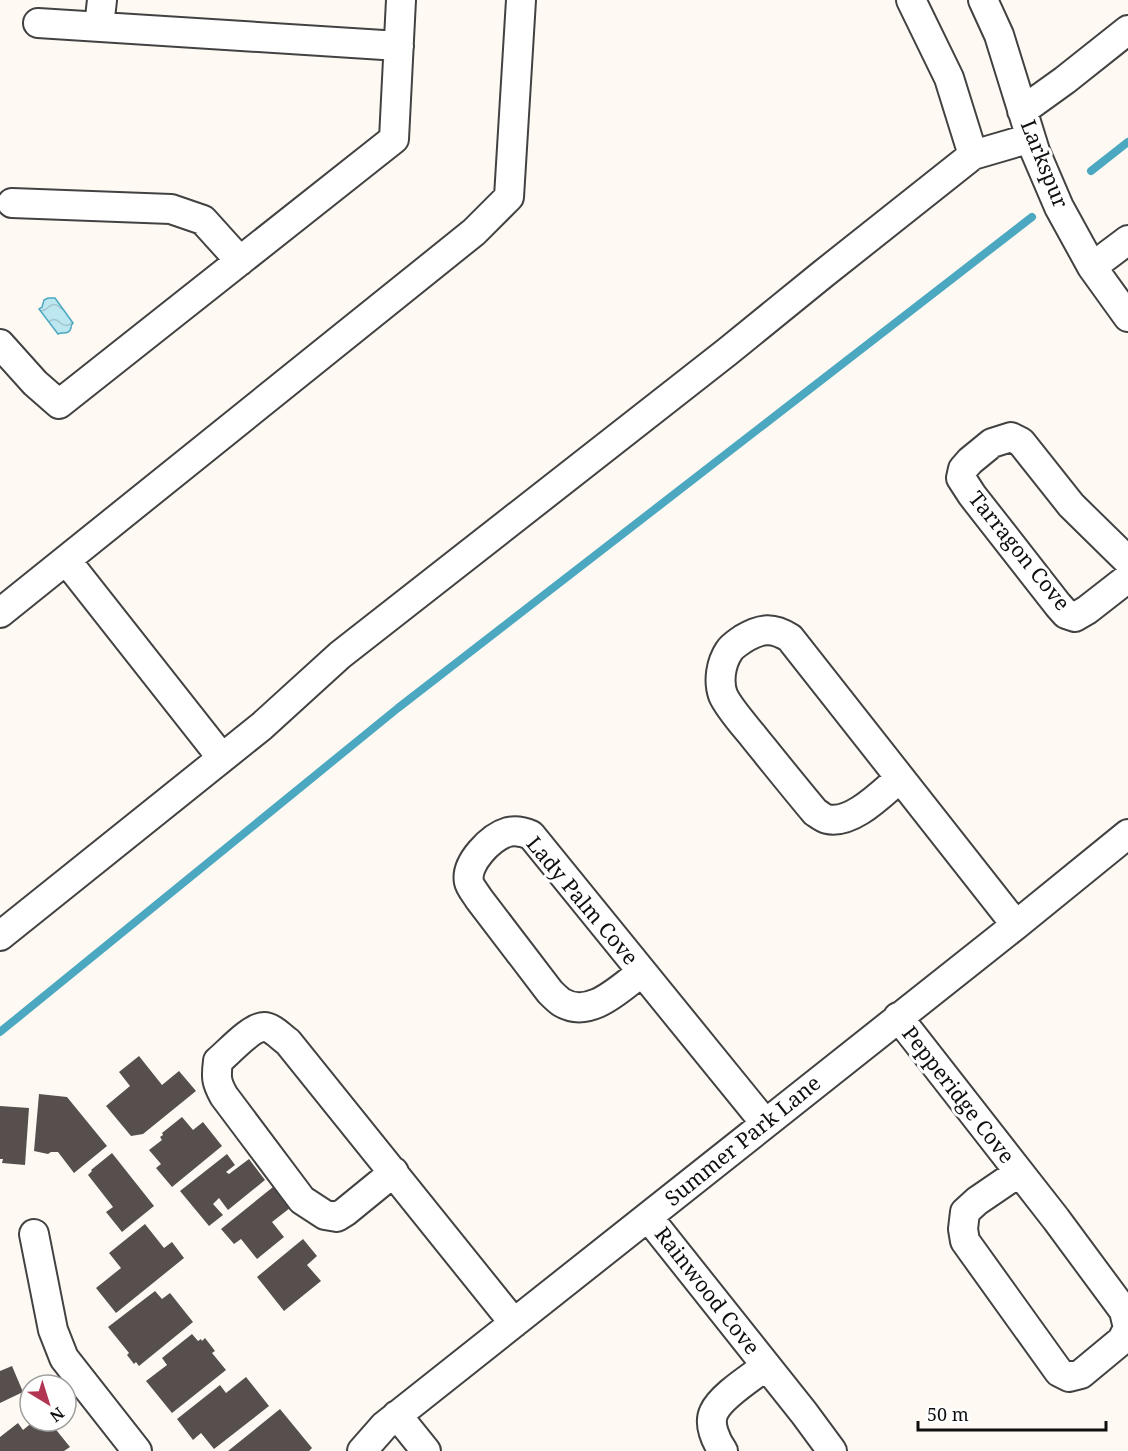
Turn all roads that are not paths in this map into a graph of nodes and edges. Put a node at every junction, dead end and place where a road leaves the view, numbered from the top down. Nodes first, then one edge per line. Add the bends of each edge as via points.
1 (401, 0) edge
2 (521, 0) edge
3 (911, 0) edge
4 (983, 0) edge
5 (100, 14) edge
6 (38, 23) dead end
7 (1128, 30) edge
8 (399, 46) junction
9 (1022, 111) junction
10 (1031, 138) junction
11 (973, 155) junction
12 (12, 203) dead end
13 (1128, 240) edge
14 (240, 261) junction
15 (1092, 267) junction
16 (1128, 317) edge
17 (0, 344) edge
18 (66, 560) junction
19 (1128, 561) edge
20 (1128, 578) edge
21 (0, 613) edge
22 (222, 758) junction
23 (900, 778) junction
24 (1128, 834) edge
25 (1016, 925) junction
26 (0, 936) edge
27 (642, 972) junction
28 (898, 1017) junction
29 (765, 1123) junction
30 (394, 1172) junction
31 (1018, 1173) junction
32 (648, 1217) junction
33 (34, 1234) dead end
34 (514, 1323) junction
35 (1128, 1328) edge
36 (766, 1365) junction
37 (397, 1415) junction
38 (137, 1451) edge
39 (362, 1451) edge
40 (426, 1451) edge
41 (723, 1451) edge
42 (832, 1451) edge

1 - 8 street
2 - 18 street via 509,197 474,232
3 - 11 street via 949,78
4 - 9 street, Larkspur via 999,35
5 - 6 street
5 - 8 street
7 - 9 street
8 - 14 street via 394,139
9 - 10 street, Larkspur
10 - 11 street
10 - 15 street, Larkspur via 1059,207
11 - 22 street via 340,655
12 - 14 street via 171,209 203,220
13 - 15 street
14 - 17 street via 59,404 34,383
15 - 16 street, Larkspur
18 - 21 street
18 - 22 street
19 - 20 street, Tarragon Cove via 1071,505 1021,442 1011,437 992,443 963,469 961,478 972,495 1066,614 1076,618
22 - 26 street
23 - 23 street via 790,638 780,631 755,632 730,650 720,680 724,696 815,812 826,819 842,819 857,813
23 - 25 street
24 - 25 street, Summer Park Lane
25 - 28 street, Summer Park Lane
27 - 27 street, Lady Palm Cove via 531,835 509,832 497,837 477,856 469,882 561,1002 573,1007 601,1002
27 - 29 street, Lady Palm Cove
28 - 29 street, Summer Park Lane
28 - 31 street, Pepperidge Cove
29 - 32 street, Summer Park Lane
30 - 30 street via 337,1217 325,1215 302,1200 224,1096 217,1083 218,1061 253,1030 264,1027 276,1032
30 - 34 street
31 - 35 street, Pepperidge Cove via 1124,1311
31 - 35 street, Pepperidge Cove via 965,1212 965,1241 982,1266 1059,1372 1069,1377 1081,1374 1122,1340
32 - 34 street, Summer Park Lane
32 - 36 street, Rainwood Cove
33 - 38 street via 53,1330 64,1358
34 - 37 street, Summer Park Lane
36 - 41 street, Rainwood Cove via 713,1412 715,1436
36 - 42 street, Rainwood Cove
37 - 39 street, Summer Park Lane
37 - 40 street

